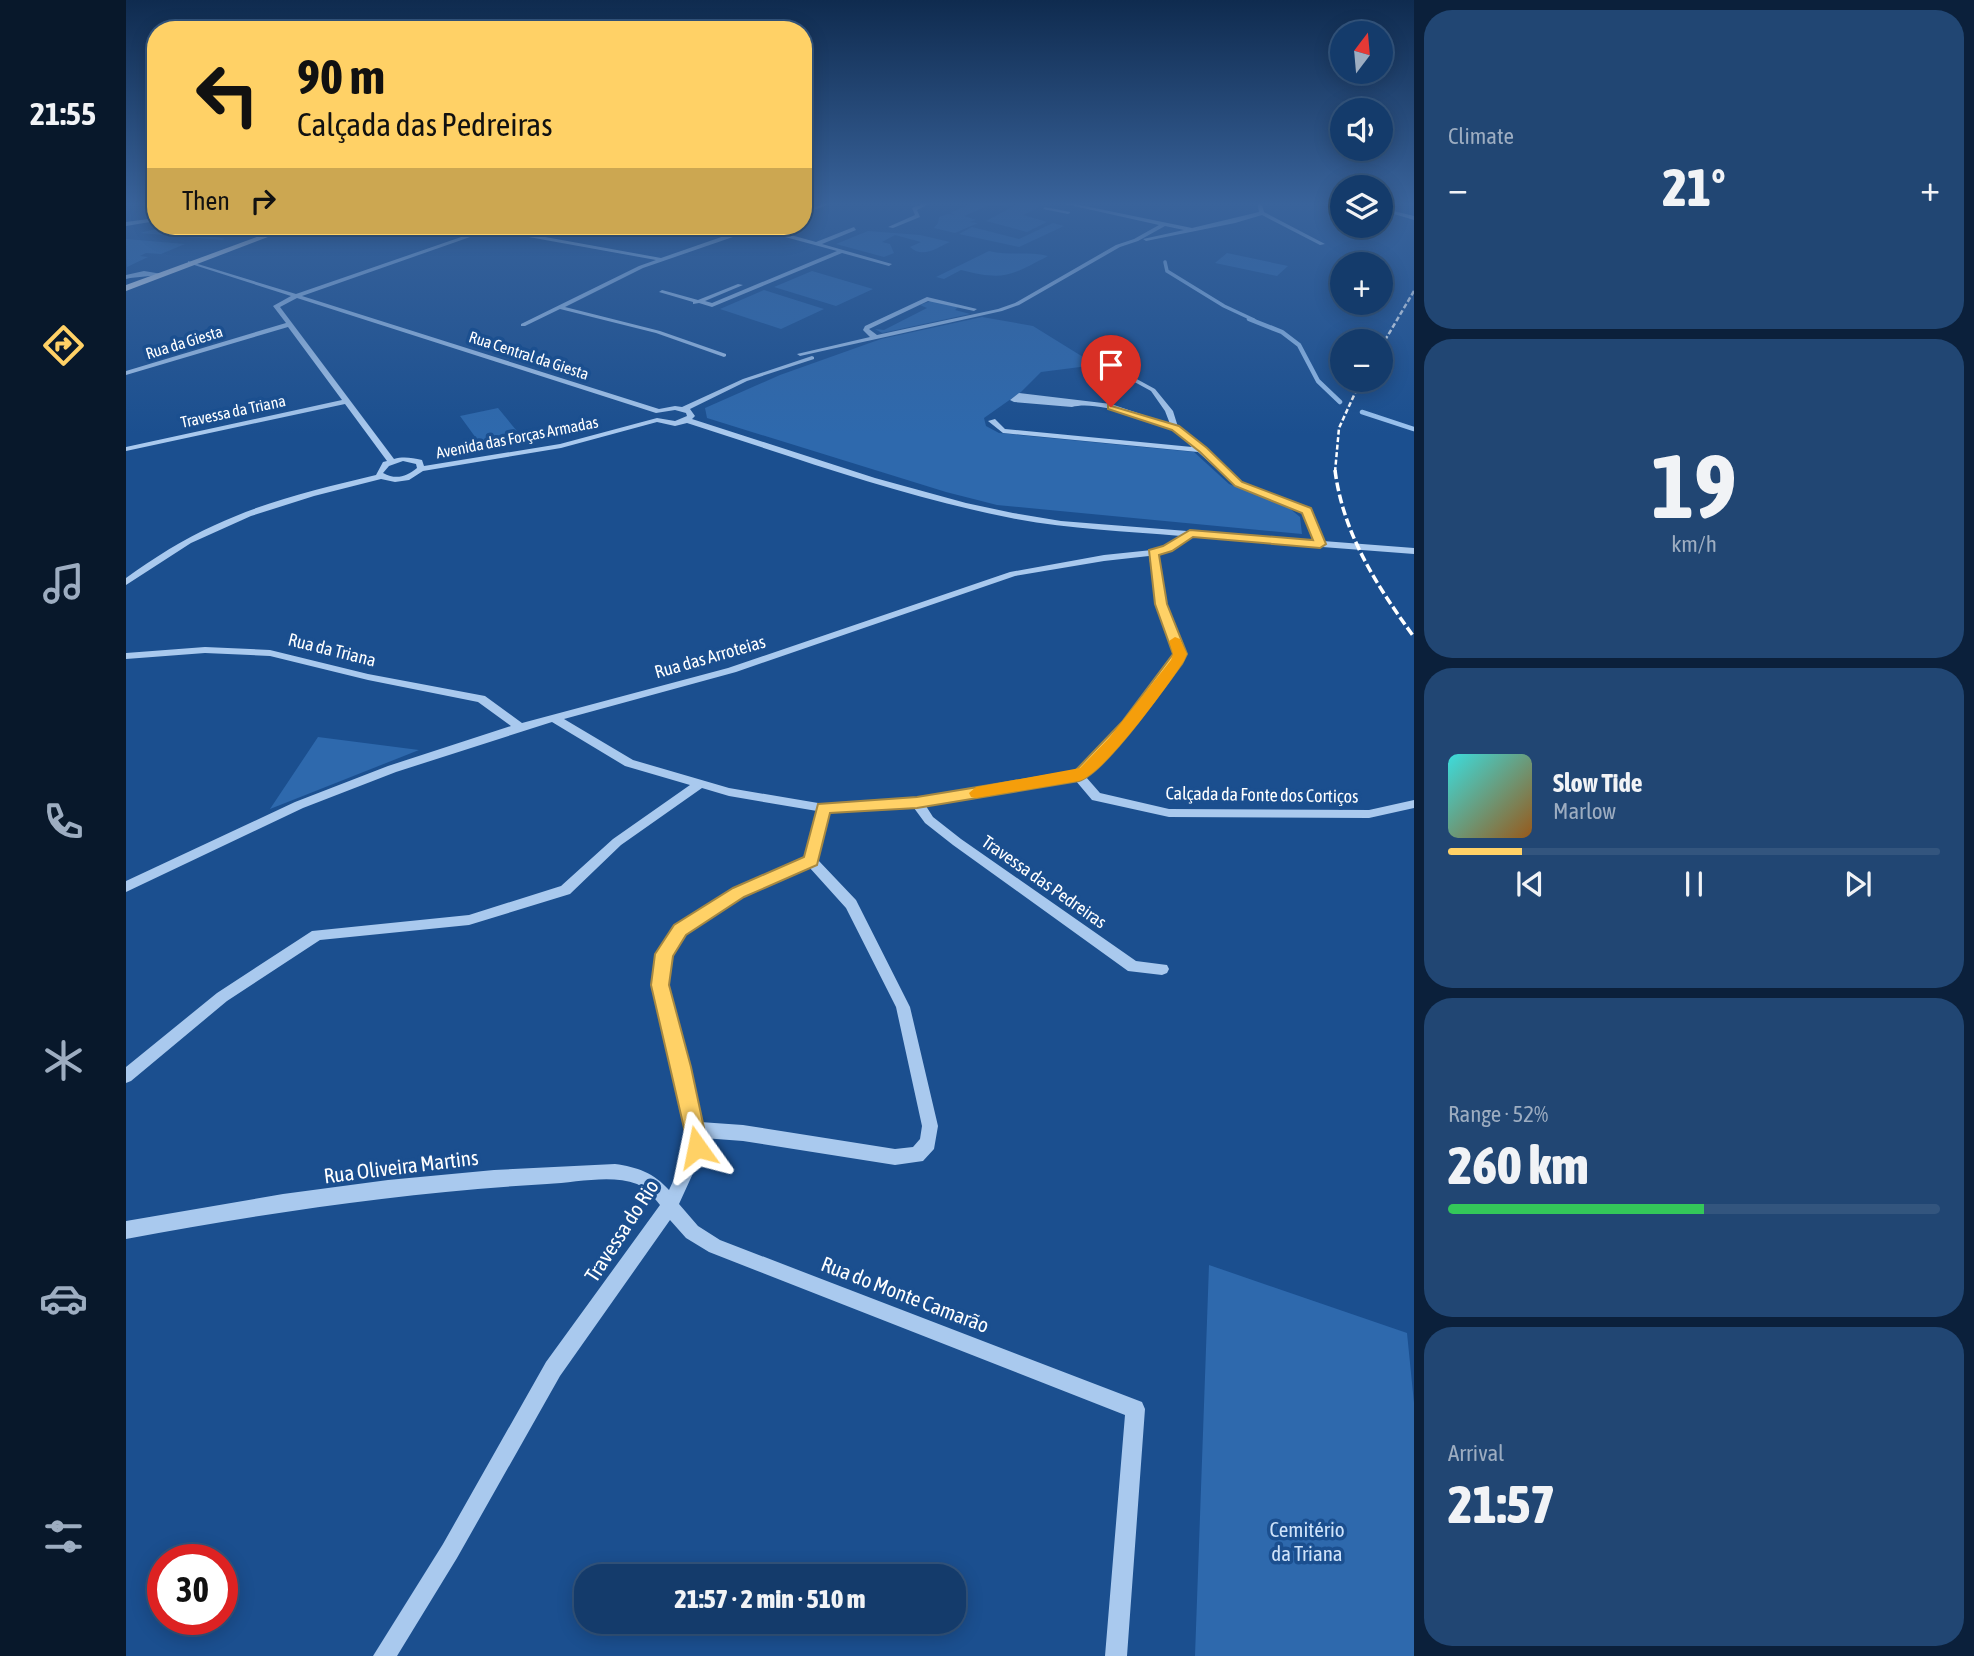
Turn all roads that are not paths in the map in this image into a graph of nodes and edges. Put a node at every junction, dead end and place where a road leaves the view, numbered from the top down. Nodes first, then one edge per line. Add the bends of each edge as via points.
1 (147, 279) edge
2 (247, 279) edge
3 (343, 279) edge
4 (619, 279) edge
5 (775, 279) edge
6 (1060, 279) edge
7 (126, 288) edge
8 (662, 292) dead end
9 (298, 295) junction
10 (560, 307) junction
11 (974, 309) dead end
12 (290, 324) junction
13 (523, 325) dead end
14 (875, 337) junction
15 (855, 342) junction
16 (800, 354) dead end
17 (724, 355) dead end
18 (1089, 355) dead end
19 (126, 373) edge
20 (347, 401) junction
21 (1082, 401) junction
22 (685, 409) junction
23 (658, 415) junction
24 (687, 420) junction
25 (992, 421) dead end
26 (1175, 428) junction
27 (126, 449) edge
28 (1204, 450) junction
29 (391, 461) junction
30 (421, 469) junction
31 (381, 476) junction
32 (1190, 534) junction
33 (1320, 544) junction
34 (1414, 551) edge
35 (1153, 553) junction
36 (126, 582) edge
37 (126, 656) edge
38 (554, 718) junction
39 (520, 727) junction
40 (1079, 776) junction
41 (701, 783) junction
42 (917, 803) junction
43 (1414, 804) edge
44 (824, 808) junction
45 (811, 861) junction
46 (126, 887) edge
47 (1162, 969) dead end
48 (126, 1076) edge
49 (693, 1129) junction
50 (669, 1207) junction
51 (126, 1230) edge
52 (384, 1656) edge
53 (1116, 1656) edge

1 - 7 main road
2 - 9 street, Rua Central da Giesta
3 - 9 street
4 - 10 street
5 - 8 street via 712,306
6 - 14 street via 1000,310
9 - 12 street via 276,306
9 - 23 street, Rua Central da Giesta
10 - 13 street
10 - 17 street via 658,332
11 - 14 street via 927,299 867,327
12 - 19 street, Rua da Giesta
12 - 20 street
14 - 15 street
15 - 16 street
15 - 22 street via 745,380
18 - 26 street via 1153,390
20 - 27 street, Travessa da Triana
20 - 29 street
21 - 21 street via 1018,395 1014,400 1072,405
21 - 26 street
22 - 23 street
22 - 24 street via 691,416
23 - 24 street via 671,424
23 - 30 street, Avenida das Forças Armadas via 561,446
24 - 32 street via 970,509 1062,524
25 - 28 street via 1003,431
26 - 28 street
28 - 33 street via 1238,484 1307,511
29 - 30 street via 414,460
29 - 31 street via 379,470
30 - 31 street, Avenida das Forças Armadas via 406,478
31 - 36 street via 283,500 230,519 173,549
32 - 33 street
32 - 35 street, Rua das Arroteias
33 - 34 street
35 - 38 street, Rua das Arroteias via 1013,574 732,670
35 - 40 street via 1161,604 1180,654 1178,661 1114,741
37 - 39 street, Rua da Triana via 205,650 270,653 481,699
38 - 39 street, Rua das Arroteias
38 - 41 street via 629,763
39 - 46 street, Rua das Arroteias via 299,805
40 - 42 street
40 - 43 street, Calçada da Fonte dos Cortiços via 1096,797 1169,813 1369,814
41 - 44 street
41 - 48 street via 617,842 565,890 469,920 317,935 222,997
42 - 44 street
42 - 47 street, Travessa das Pedreiras via 929,820 957,842 1133,967
44 - 45 street
45 - 49 street, Travessa do Rio via 738,893 680,930 664,954 660,985
45 - 49 street via 851,904 903,1007 930,1126 928,1143 917,1155 895,1157
49 - 50 street, Travessa do Rio via 697,1147
50 - 51 street, Rua Oliveira Martins via 657,1188 638,1176 465,1179
50 - 52 street, Travessa do Rio via 553,1369 450,1551
50 - 53 street, Rua do Monte Camarão via 692,1232 715,1246 1135,1409

